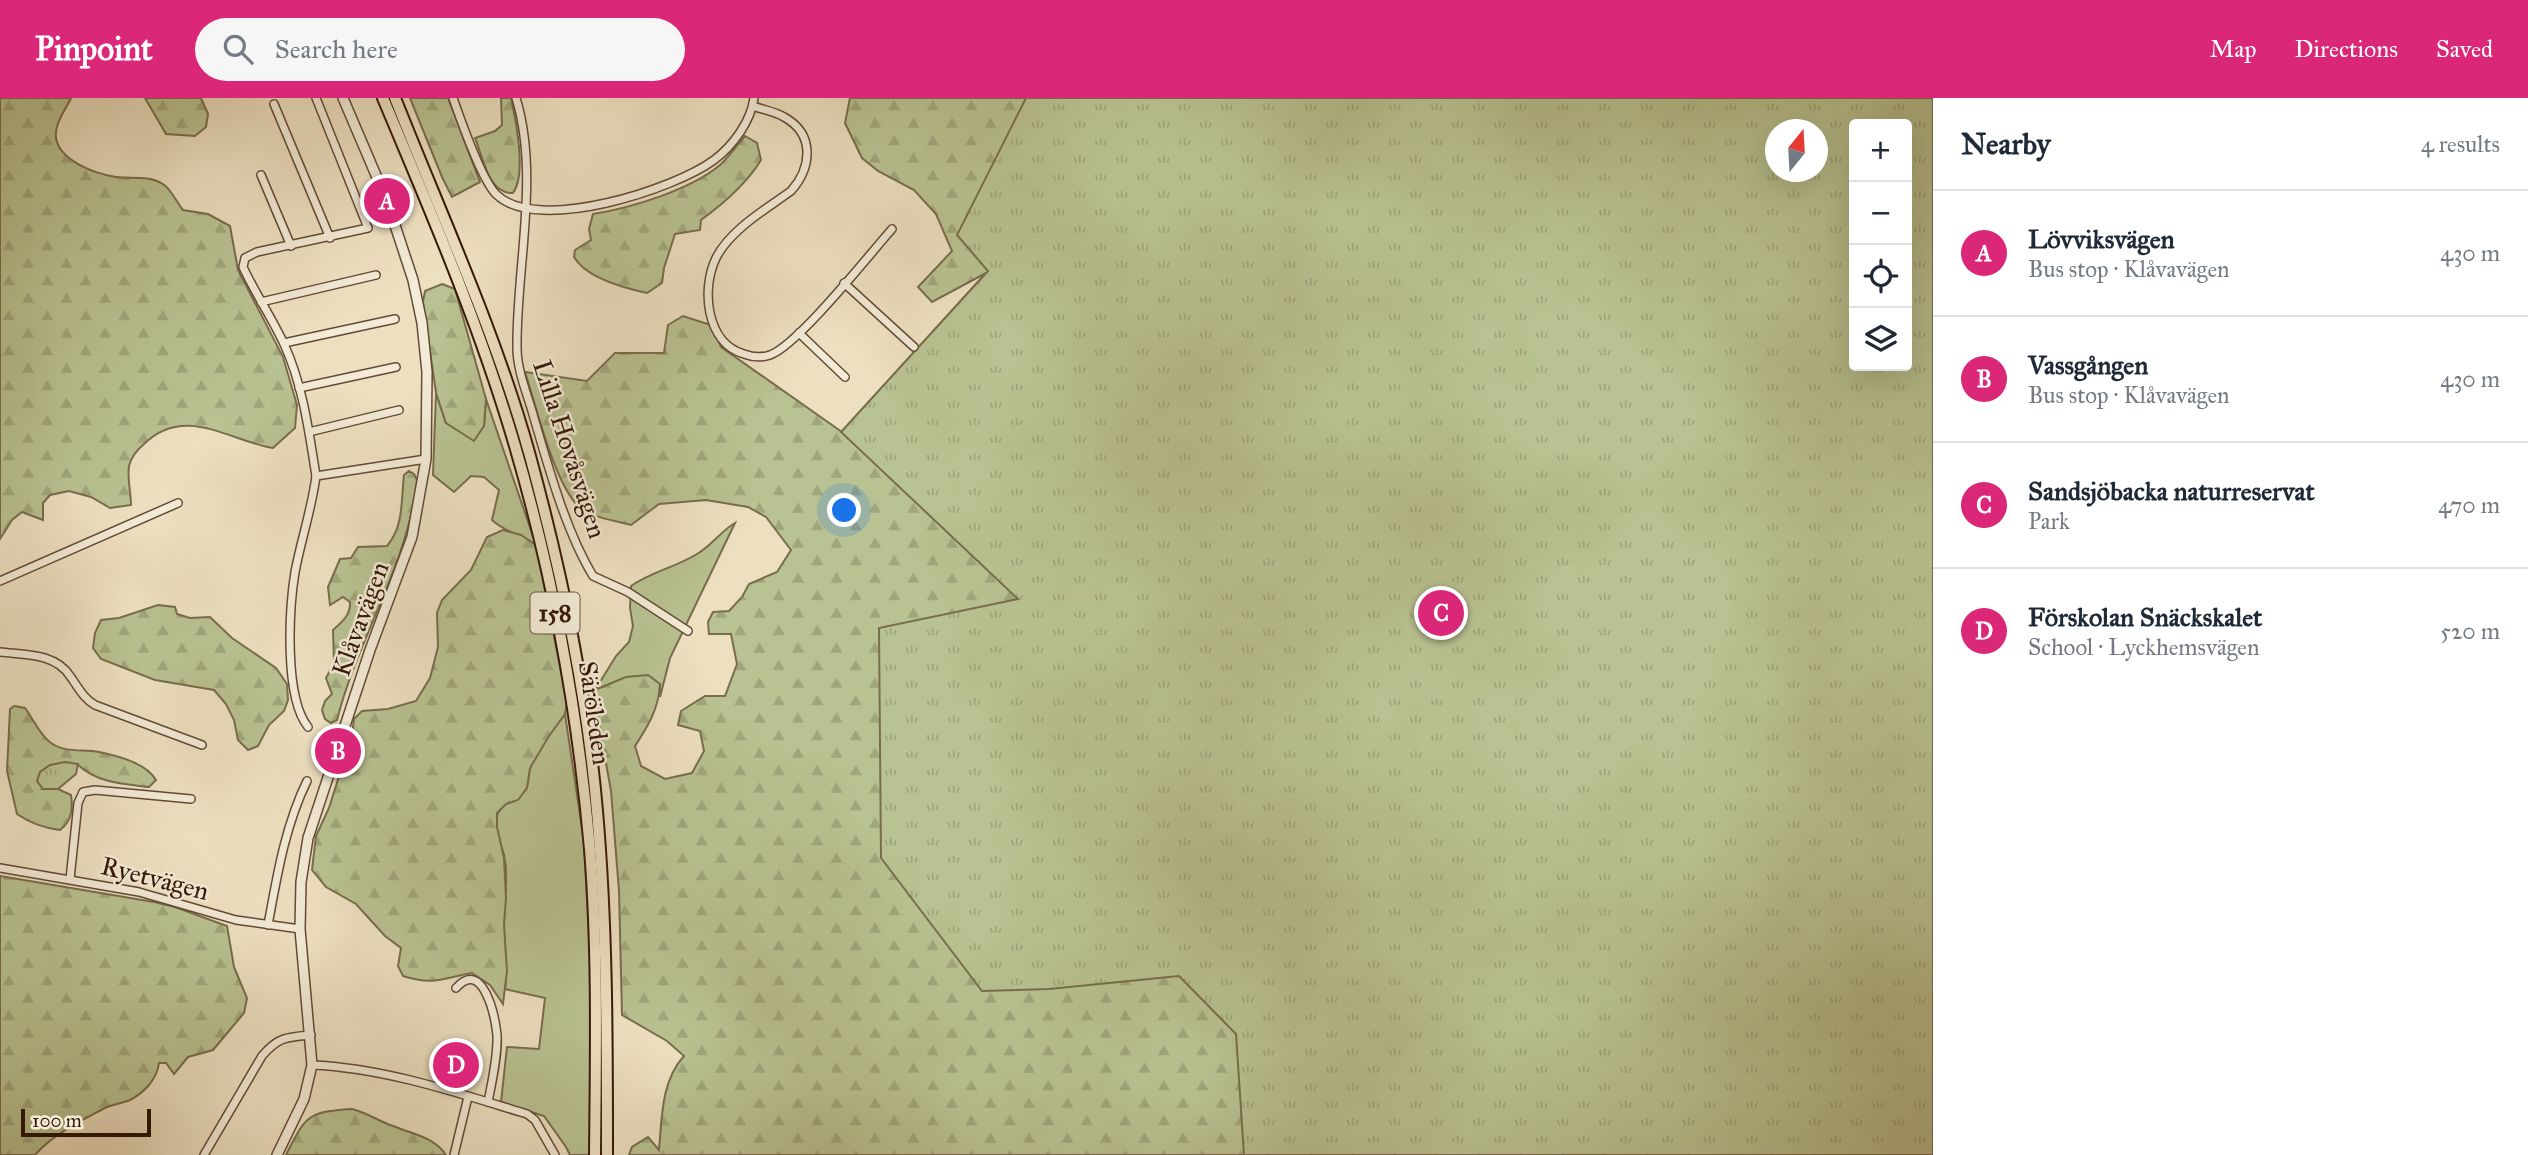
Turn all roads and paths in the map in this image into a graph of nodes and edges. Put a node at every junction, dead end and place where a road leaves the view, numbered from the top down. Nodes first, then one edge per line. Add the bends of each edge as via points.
1 (316, 98) edge
2 (343, 98) edge
3 (383, 98) edge
4 (395, 98) edge
5 (453, 98) edge
6 (516, 98) edge
7 (753, 102) edge
8 (274, 104) dead end
9 (261, 175) dead end
10 (524, 208) junction
11 (892, 229) dead end
12 (330, 238) junction
13 (291, 246) junction
14 (376, 275) dead end
15 (844, 283) junction
16 (261, 302) junction
17 (395, 319) dead end
18 (799, 333) junction
19 (284, 343) junction
20 (914, 347) dead end
21 (396, 367) dead end
22 (845, 377) dead end
23 (299, 388) junction
24 (399, 410) dead end
25 (309, 432) junction
26 (426, 459) junction
27 (316, 476) junction
28 (178, 503) dead end
29 (0, 581) edge
30 (688, 631) dead end
31 (0, 652) edge
32 (308, 727) dead end
33 (202, 745) dead end
34 (307, 781) dead end
35 (191, 799) dead end
36 (0, 868) edge
37 (70, 879) junction
38 (268, 925) junction
39 (300, 929) junction
40 (456, 988) dead end
41 (311, 1035) junction
42 (312, 1065) junction
43 (468, 1097) junction
44 (488, 1102) junction
45 (204, 1155) edge
46 (277, 1155) edge
47 (454, 1155) edge
48 (555, 1155) edge
49 (596, 1155) edge
50 (607, 1155) edge

1 - 12 street via 368,229
2 - 26 street, Klåvavägen via 387,201 414,280 427,372
3 - 49 main road, Säröleden / 158 via 459,280 498,391 534,517 566,666 590,850
4 - 50 main road, Säröleden / 158 via 477,298 529,454 577,667 593,773 604,903
5 - 10 street via 486,180 497,195
6 - 10 street, Lilla Hovåsvägen via 524,146
7 - 10 street via 733,141 717,158 689,175 611,202
7 - 18 street via 795,124 808,146 808,161 791,191 721,249 709,280 709,311 724,343 752,357 771,355
8 - 12 street
9 - 13 street
10 - 30 street, Lilla Hovåsvägen via 519,365 577,545 593,576 628,592
11 - 15 street
12 - 13 street
13 - 16 street via 249,254 243,262
14 - 16 street
15 - 18 street
15 - 20 street
16 - 19 street
17 - 19 street
18 - 22 street
19 - 23 street
21 - 23 street
23 - 25 street
24 - 25 street
25 - 27 street
26 - 27 street
26 - 39 street, Klåvavägen via 412,537 313,820 302,882
27 - 32 street via 295,572 291,615 294,695
28 - 29 street
31 - 33 street via 46,658 66,671 88,701
34 - 38 street via 286,834
35 - 37 street via 83,792
36 - 37 street, Ryetvägen
37 - 38 street, Ryetvägen
38 - 39 street, Ryetvägen
39 - 41 street, Klåvavägen
40 - 44 street via 470,978 484,987 488,998 497,1035
41 - 42 street, Klåvavägen
41 - 45 street via 272,1044
42 - 43 street via 366,1072
42 - 46 street, Klåvavägen via 304,1099
43 - 44 street
43 - 47 street
44 - 48 street via 531,1115

